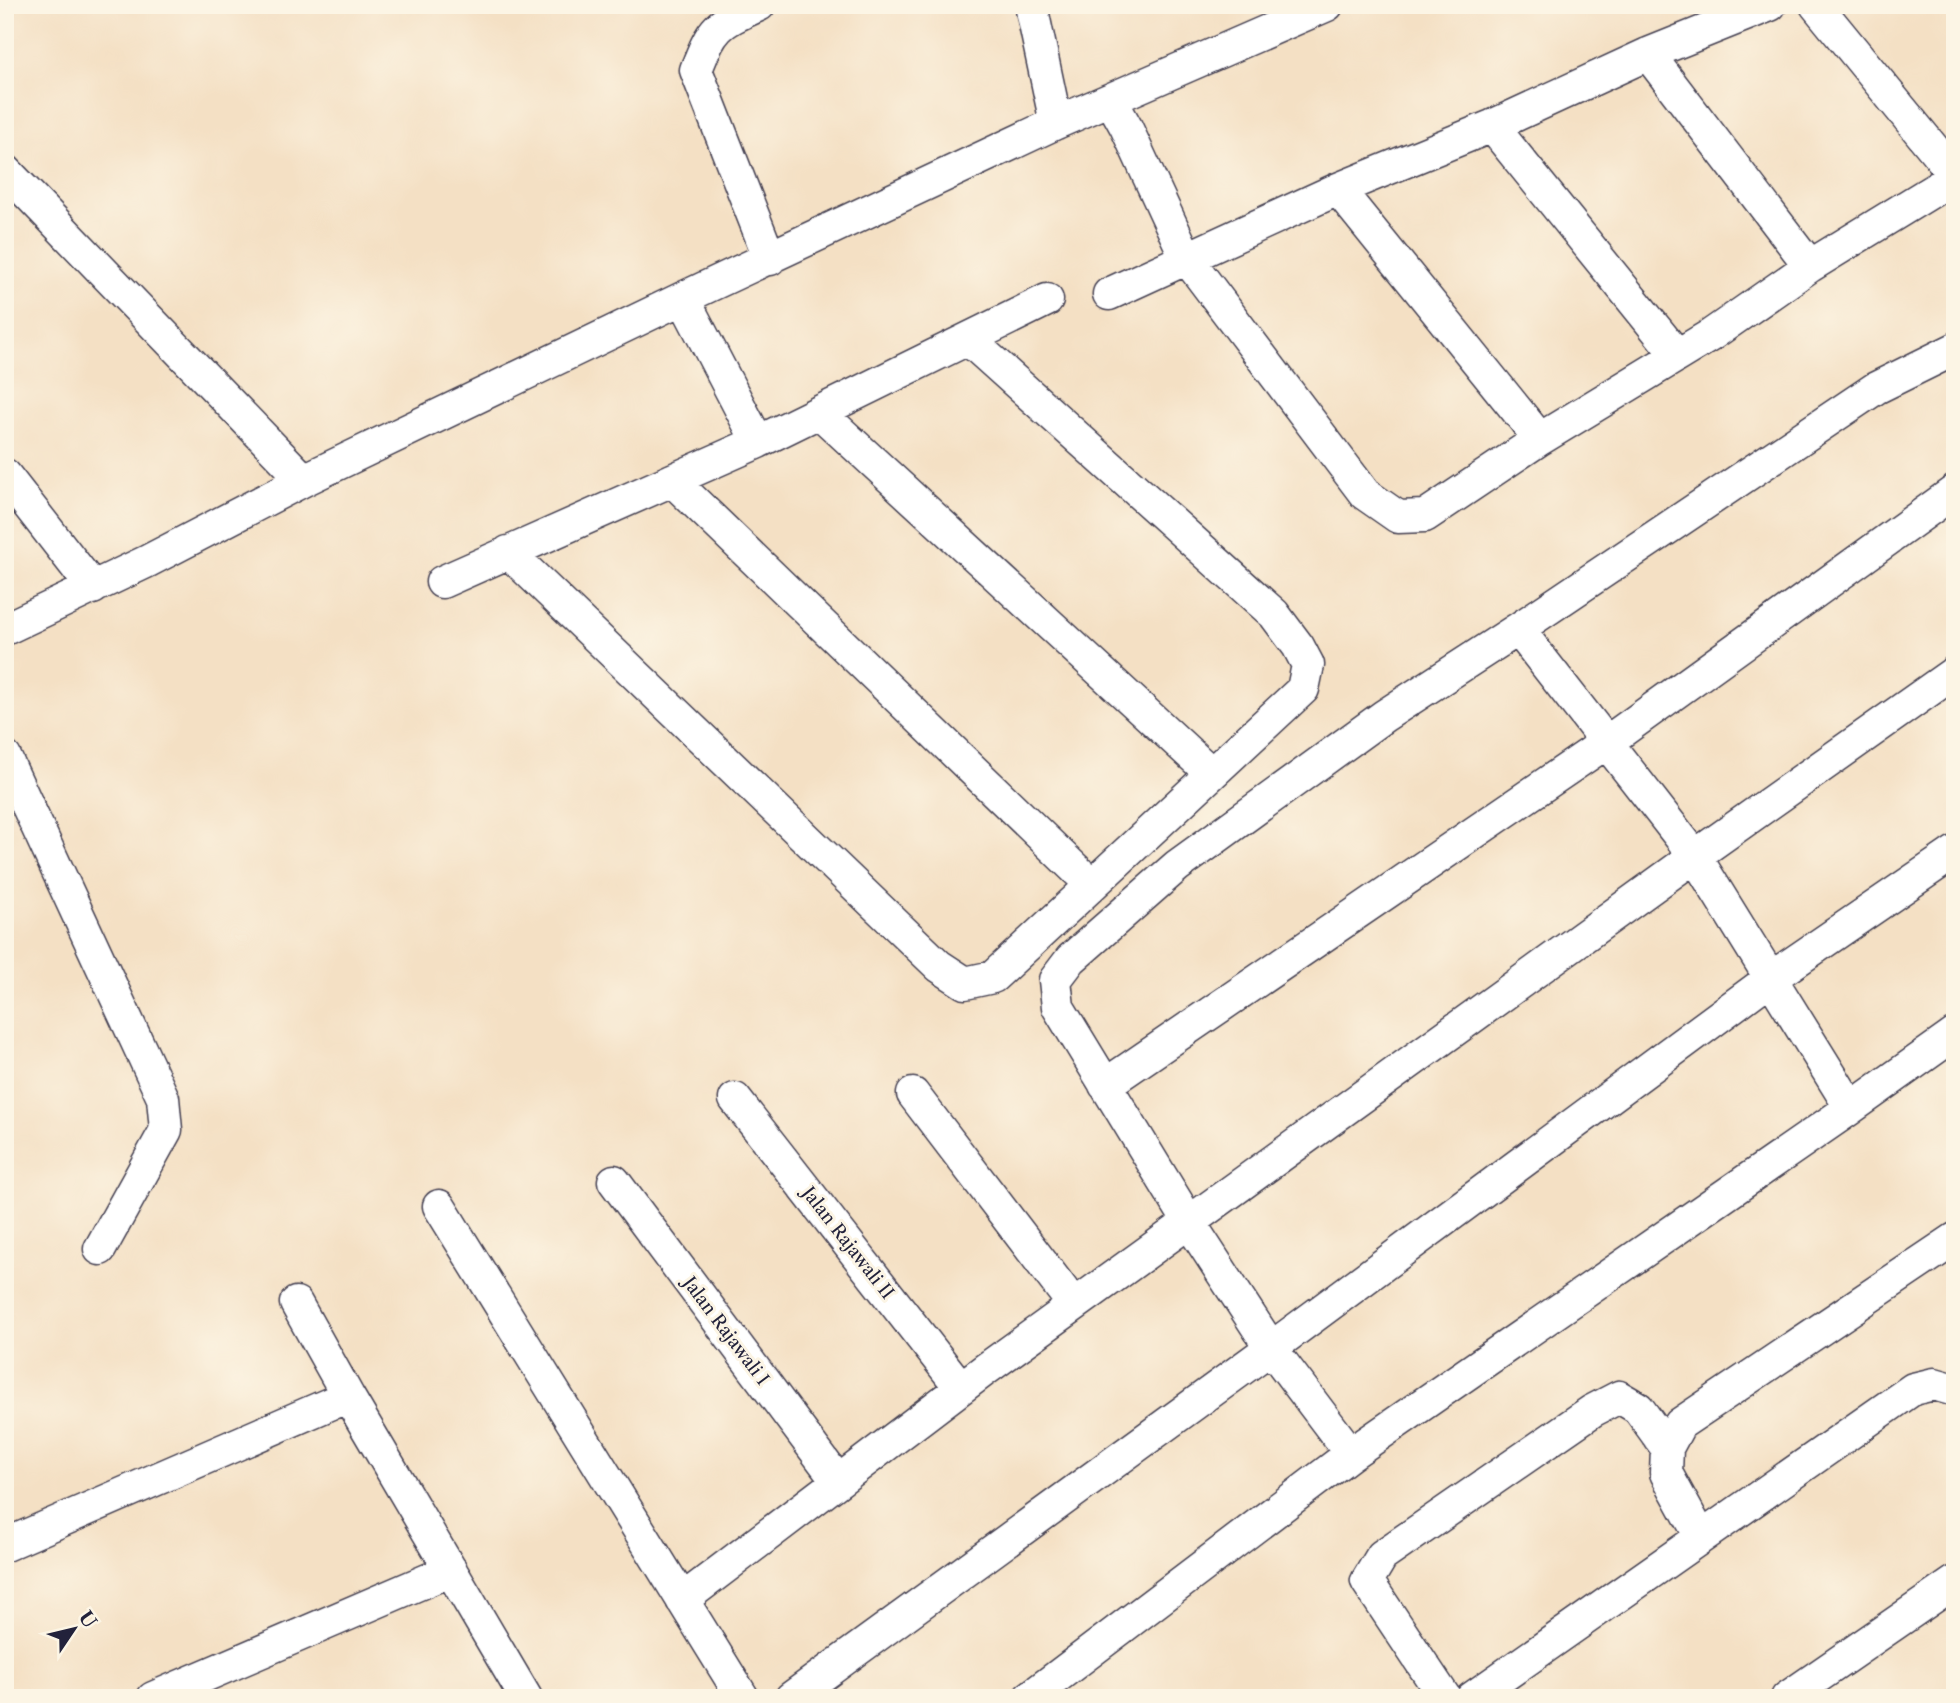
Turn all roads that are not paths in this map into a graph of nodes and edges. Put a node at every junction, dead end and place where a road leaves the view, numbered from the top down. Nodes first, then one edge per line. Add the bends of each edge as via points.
1 (759, 5) edge
2 (1031, 5) edge
3 (1327, 5) edge
4 (1770, 5) edge
5 (1816, 5) edge
6 (724, 13) edge
7 (1648, 54) junction
8 (1111, 100) junction
9 (1056, 123) junction
10 (1492, 126) junction
11 (5, 170) edge
12 (1955, 176) edge
13 (1338, 189) junction
14 (1186, 257) junction
15 (770, 259) junction
16 (1810, 266) junction
17 (1109, 294) dead end
18 (683, 299) junction
19 (1047, 300) dead end
20 (968, 339) junction
21 (1955, 349) edge
22 (1677, 355) junction
23 (819, 412) junction
24 (1540, 439) junction
25 (758, 442) junction
26 (5, 475) edge
27 (304, 480) junction
28 (672, 480) junction
29 (1955, 491) edge
30 (509, 552) junction
31 (442, 582) dead end
32 (93, 588) junction
33 (5, 629) edge
34 (1518, 629) junction
35 (1955, 672) edge
36 (1607, 743) junction
37 (5, 757) edge
38 (1210, 774) junction
39 (1955, 852) edge
40 (1695, 856) junction
41 (1091, 884) junction
42 (1770, 978) junction
43 (1955, 1034) edge
44 (1105, 1085) junction
45 (913, 1094) dead end
46 (735, 1099) dead end
47 (1851, 1108) junction
48 (614, 1181) dead end
49 (439, 1206) dead end
50 (1189, 1222) junction
51 (1955, 1239) edge
52 (100, 1249) dead end
53 (296, 1303) dead end
54 (1074, 1305) junction
55 (1271, 1348) junction
56 (961, 1388) junction
57 (1955, 1390) edge
58 (348, 1396) junction
59 (1667, 1448) junction
60 (1351, 1454) junction
61 (838, 1481) junction
62 (1701, 1537) junction
63 (5, 1545) edge
64 (452, 1570) junction
65 (1955, 1582) edge
66 (682, 1600) junction
67 (153, 1698) edge
68 (526, 1698) edge
69 (743, 1698) edge
70 (790, 1698) edge
71 (1029, 1698) edge
72 (1445, 1698) edge
73 (1472, 1698) edge
74 (1787, 1698) edge

1 - 6 street
2 - 9 street
3 - 8 street
4 - 7 street
5 - 12 street
6 - 15 street via 696,70
7 - 10 street
7 - 16 street
8 - 9 street
8 - 14 street
9 - 15 street
10 - 13 street
10 - 22 street
11 - 27 street
12 - 16 street
13 - 14 street
13 - 24 street
14 - 17 street
14 - 24 street via 1365,494 1398,517 1425,516
15 - 18 street
16 - 22 street
18 - 25 street
18 - 27 street
19 - 20 street
20 - 23 street
20 - 38 street via 1274,614 1298,646 1308,665 1303,689
21 - 34 street via 1876,387
22 - 24 street
23 - 25 street
23 - 38 street
25 - 28 street
26 - 32 street
27 - 32 street
28 - 30 street
28 - 41 street
29 - 36 street
30 - 31 street
30 - 41 street via 939,966 965,983 993,977
32 - 33 street
34 - 36 street
34 - 44 street via 1384,716 1177,866 1071,959 1055,980 1058,1007
35 - 40 street
36 - 40 street
36 - 44 street
37 - 52 street via 163,1098 166,1130
38 - 41 street
39 - 42 street
40 - 42 street
40 - 50 street
42 - 47 street
42 - 55 street
43 - 47 street
44 - 50 street
45 - 54 street
46 - 56 street, Jalan Rajawali II
47 - 60 street
48 - 61 street, Jalan Rajawali I
49 - 66 street
50 - 54 street
50 - 55 street
51 - 59 street via 1680,1424
53 - 58 street
54 - 56 street
55 - 60 street
55 - 70 street
56 - 61 street
57 - 62 street via 1934,1384 1913,1389
58 - 63 street
58 - 64 street
59 - 62 street via 1666,1472
59 - 72 street via 1638,1408 1619,1397 1382,1556 1367,1581
60 - 71 street
61 - 66 street
62 - 73 street
64 - 67 street
64 - 68 street
65 - 74 street
66 - 69 street

